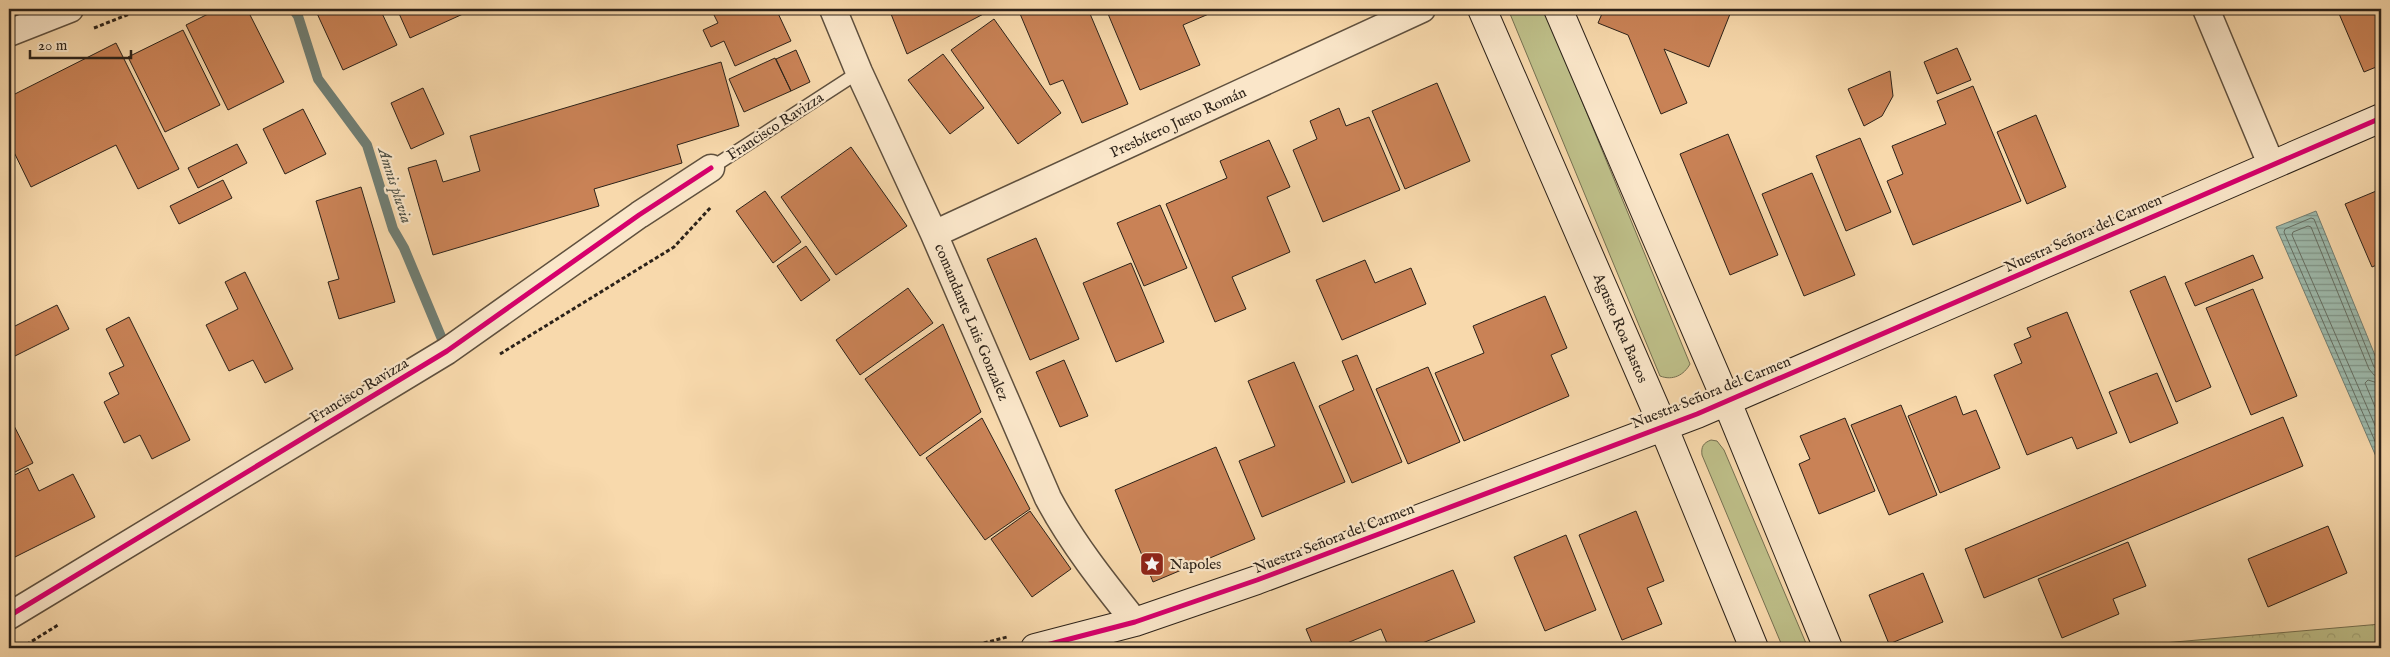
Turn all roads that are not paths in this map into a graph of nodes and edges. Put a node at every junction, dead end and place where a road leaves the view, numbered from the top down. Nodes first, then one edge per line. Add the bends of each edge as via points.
1 (70, 9) edge
2 (833, 9) edge
3 (1422, 9) edge
4 (1482, 9) edge
5 (1558, 9) edge
6 (2206, 9) edge
7 (9, 33) edge
8 (859, 72) junction
9 (2381, 118) edge
10 (2271, 164) junction
11 (711, 168) joint
12 (934, 234) junction
13 (1727, 402) junction
14 (1663, 426) junction
15 (9, 616) edge
16 (1135, 622) junction
17 (1035, 648) edge
18 (1754, 648) edge
19 (1828, 648) edge

1 - 7 street
2 - 8 street, comandante Luis Gonzalez
3 - 12 street, Presbítero Justo Román
4 - 14 street, Agusto Roa Bastos
5 - 13 street
6 - 10 street
8 - 11 lane, Francisco Ravizza
8 - 12 street, comandante Luis Gonzalez
9 - 10 street, Nuestra Señora del Carmen
10 - 13 street, Nuestra Señora del Carmen
11 - 15 street, Francisco Ravizza via 446,351
12 - 16 street, comandante Luis Gonzalez via 1052,504 1099,578
13 - 14 street, Nuestra Señora del Carmen
13 - 19 street
14 - 16 street, Nuestra Señora del Carmen via 1257,580
14 - 18 street, Agusto Roa Bastos
16 - 17 street, Nuestra Señora del Carmen

